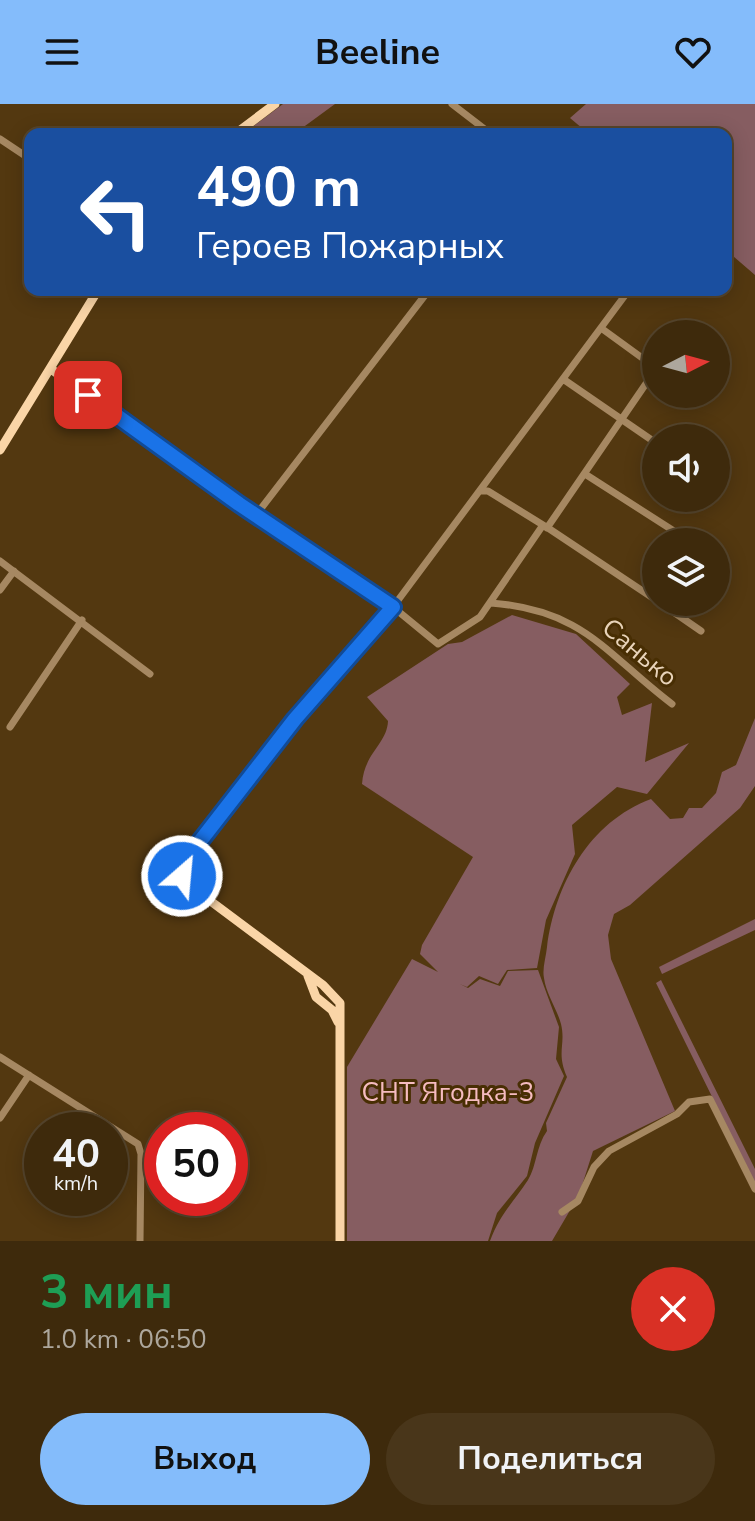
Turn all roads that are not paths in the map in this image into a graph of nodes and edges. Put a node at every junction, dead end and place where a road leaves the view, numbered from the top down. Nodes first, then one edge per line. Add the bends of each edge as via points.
1 (275, 104) edge
2 (452, 104) edge
3 (243, 128) edge
4 (483, 128) edge
5 (0, 139) edge
6 (24, 155) edge
7 (94, 296) edge
8 (424, 296) edge
9 (625, 296) edge
10 (601, 328) junction
11 (642, 358) edge
12 (51, 369) junction
13 (563, 379) junction
14 (642, 389) edge
15 (620, 422) junction
16 (642, 435) edge
17 (0, 450) edge
18 (585, 474) junction
19 (481, 491) junction
20 (256, 515) junction
21 (545, 526) junction
22 (669, 528) edge
23 (0, 561) edge
24 (14, 571) junction
25 (0, 590) edge
26 (642, 591) edge
27 (491, 603) junction
28 (393, 607) junction
29 (679, 616) edge
30 (82, 620) junction
31 (701, 631) dead end
32 (150, 674) dead end
33 (672, 704) dead end
34 (10, 727) dead end
35 (308, 976) junction
36 (323, 985) junction
37 (314, 993) junction
38 (337, 998) junction
39 (327, 1006) junction
40 (340, 1025) junction
41 (0, 1057) edge
42 (29, 1075) junction
43 (0, 1118) edge
44 (755, 1189) edge
45 (562, 1212) dead end
46 (140, 1241) edge
47 (340, 1241) edge

1 - 3 main road
2 - 4 street
5 - 6 street
7 - 12 main road
8 - 20 street
9 - 10 street
10 - 11 street
10 - 13 street
12 - 17 main road
12 - 20 main road
13 - 15 street
13 - 19 street
14 - 15 street
15 - 16 street
15 - 18 street
18 - 21 street
18 - 22 street
19 - 21 street
19 - 28 street
20 - 28 main road
21 - 26 street
21 - 27 street
23 - 24 street
24 - 25 street
24 - 30 street
27 - 28 street via 480,617 438,644
27 - 33 street, Санько via 519,605 592,634
28 - 35 main road via 282,734 184,862 182,876 190,886
29 - 31 street
30 - 32 street
30 - 34 street
35 - 36 main road
35 - 37 main road
36 - 37 street
36 - 38 main road
37 - 39 main road
38 - 39 street
38 - 40 main road
39 - 40 main road
40 - 47 main road
41 - 42 street
42 - 43 street
42 - 46 street via 138,1144
44 - 45 street via 710,1099 689,1102 609,1151 594,1167 578,1201

